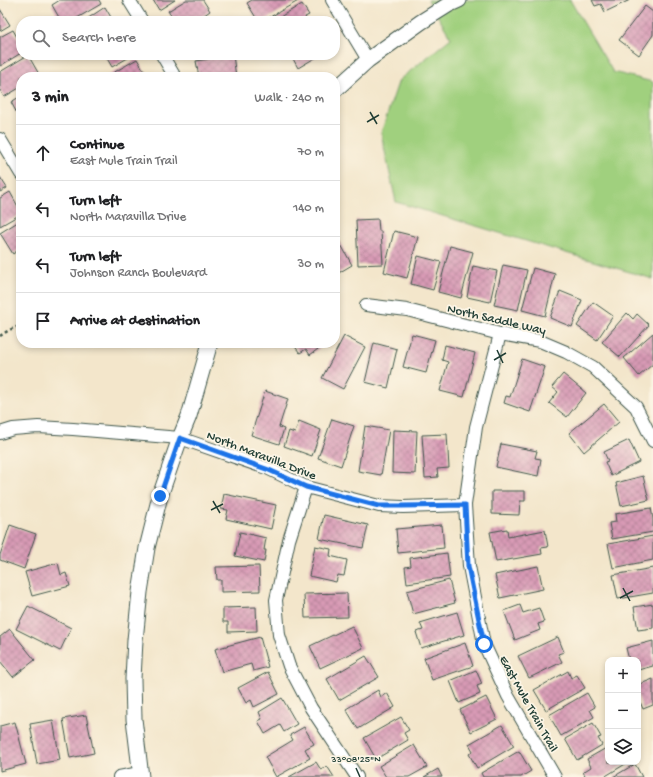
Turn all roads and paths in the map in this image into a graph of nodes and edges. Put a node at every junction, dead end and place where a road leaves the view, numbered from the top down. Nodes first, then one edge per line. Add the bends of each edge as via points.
1 (129, 0) edge
2 (332, 0) edge
3 (459, 0) edge
4 (139, 16) edge
5 (165, 60) edge
6 (368, 60) junction
7 (173, 72) edge
8 (340, 85) edge
9 (0, 139) edge
10 (16, 166) edge
11 (366, 305) dead end
12 (16, 326) edge
13 (500, 334) junction
14 (0, 336) edge
15 (209, 348) edge
16 (0, 433) edge
17 (180, 438) junction
18 (653, 441) edge
19 (306, 487) junction
20 (465, 505) junction
21 (140, 775) edge
22 (119, 777) edge
23 (357, 777) edge
24 (556, 777) edge

1 - 4 street
2 - 6 street
3 - 6 street via 421,22
5 - 7 street
6 - 8 street
9 - 10 street
11 - 13 street, North Saddle Way via 407,310
12 - 14 path
13 - 18 street, North Saddle Way via 540,341 593,367 636,407
13 - 20 street, East Mule Train Trail via 476,427
15 - 17 street
16 - 17 street, North Maravilla Drive via 38,427
17 - 19 street, North Maravilla Drive via 269,470
17 - 21 street via 158,504 140,592 133,678
19 - 20 street, North Maravilla Drive via 379,506
19 - 23 street via 289,540 276,600 279,635 289,666 311,708
20 - 24 street, East Mule Train Trail via 468,566 484,644 508,696
21 - 22 street

